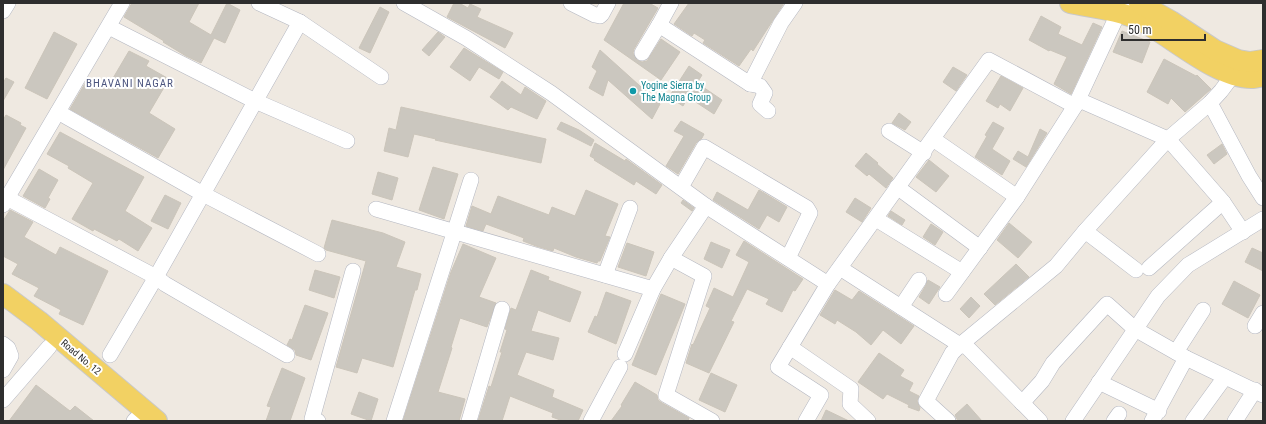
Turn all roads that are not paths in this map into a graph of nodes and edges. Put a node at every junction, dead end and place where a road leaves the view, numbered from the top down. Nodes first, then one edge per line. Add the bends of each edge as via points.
1 (8, 3) edge
2 (122, 3) edge
3 (259, 3) edge
4 (404, 3) edge
5 (571, 3) edge
6 (608, 3) edge
7 (671, 3) edge
8 (795, 3) edge
9 (1070, 3) edge
10 (1139, 3) edge
11 (1121, 8) edge
12 (3, 11) edge
13 (300, 22) junction
14 (659, 25) junction
15 (109, 27) junction
16 (642, 53) dead end
17 (1263, 60) edge
18 (1233, 75) junction
19 (1263, 76) edge
20 (381, 77) dead end
21 (750, 84) junction
22 (255, 101) junction
23 (1077, 103) junction
24 (1210, 103) junction
25 (58, 112) junction
26 (768, 112) dead end
27 (888, 131) dead end
28 (933, 139) junction
29 (1168, 139) junction
30 (347, 141) dead end
31 (924, 153) junction
32 (471, 180) dead end
33 (681, 187) junction
34 (897, 188) junction
35 (203, 194) junction
36 (1018, 197) junction
37 (1263, 198) edge
38 (5, 202) edge
39 (1223, 202) junction
40 (706, 206) junction
41 (630, 208) dead end
42 (376, 209) dead end
43 (876, 219) junction
44 (1263, 219) edge
45 (1086, 231) junction
46 (454, 232) junction
47 (1243, 232) junction
48 (980, 248) junction
49 (318, 254) dead end
50 (671, 258) junction
51 (788, 258) junction
52 (840, 268) junction
53 (354, 271) dead end
54 (962, 272) junction
55 (605, 275) junction
56 (156, 277) junction
57 (919, 280) dead end
58 (828, 284) junction
59 (653, 289) junction
60 (3, 294) edge
61 (946, 294) dead end
62 (901, 307) junction
63 (502, 309) dead end
64 (3, 310) edge
65 (1203, 310) dead end
66 (1263, 313) edge
67 (1255, 326) dead end
68 (1134, 329) junction
69 (3, 344) edge
70 (960, 345) junction
71 (49, 346) junction
72 (790, 347) junction
73 (110, 355) dead end
74 (287, 355) dead end
75 (1181, 355) junction
76 (3, 370) edge
77 (1224, 377) junction
78 (1099, 382) junction
79 (1259, 393) edge
80 (3, 400) edge
81 (1022, 403) junction
82 (1155, 416) edge
83 (136, 420) edge
84 (158, 421) edge
85 (318, 421) edge
86 (394, 421) edge
87 (469, 421) edge
88 (590, 421) edge
89 (712, 421) edge
90 (806, 421) edge
91 (868, 421) edge
92 (948, 421) edge
93 (1040, 421) edge
94 (1073, 421) edge
95 (1193, 421) edge
96 (1235, 421) edge

1 - 12 street
2 - 15 street
3 - 13 street
4 - 33 street via 466,38 545,89
5 - 6 street via 600,16
7 - 14 street
8 - 21 street via 781,23
9 - 11 main road
10 - 17 main road via 1215,50 1238,60
11 - 18 main road via 1207,63
11 - 23 street
13 - 20 street
13 - 22 street
14 - 16 street
14 - 21 street
15 - 22 street
15 - 25 street
18 - 19 main road via 1250,78
18 - 24 street
21 - 26 street via 760,86 765,93 760,104
22 - 30 street
22 - 35 street
23 - 28 street via 989,60
23 - 29 street
23 - 36 street
24 - 29 street
24 - 37 street
25 - 35 street
25 - 38 street
27 - 31 street
28 - 31 street
28 - 36 street
29 - 39 street
29 - 45 street
31 - 34 street
32 - 46 street
33 - 40 street
33 - 51 street via 704,147 807,208 810,213
34 - 43 street
34 - 48 street
35 - 49 street
35 - 56 street
36 - 48 street
38 - 56 street
39 - 45 street via 1142,269
39 - 47 street
40 - 50 street
40 - 51 street
41 - 55 street
42 - 46 street
43 - 52 street
43 - 54 street
44 - 47 street
45 - 70 street via 1056,266
46 - 55 street
46 - 86 street
47 - 68 street via 1188,265 1158,296
48 - 54 street
50 - 59 street
50 - 89 street via 704,276 666,394
51 - 58 street
52 - 58 street
52 - 62 street
53 - 85 street via 312,419
54 - 61 street
55 - 59 street
56 - 73 street
56 - 74 street
57 - 62 street
58 - 72 street
59 - 88 street via 623,361
60 - 84 main road, Road No. 12
62 - 70 street
63 - 87 street
64 - 71 main road
65 - 75 street
66 - 67 street
68 - 75 street
68 - 78 street
68 - 81 street via 1107,304 1053,363 1042,381
69 - 76 street via 11,356
70 - 81 street via 967,348
70 - 92 street via 952,353 926,401
71 - 80 street
71 - 83 main road
72 - 90 street via 778,367 821,395
72 - 91 street via 850,389 850,404
75 - 77 street
75 - 82 street
77 - 79 street
77 - 95 street
78 - 82 street
78 - 94 street
79 - 96 street
81 - 93 street

